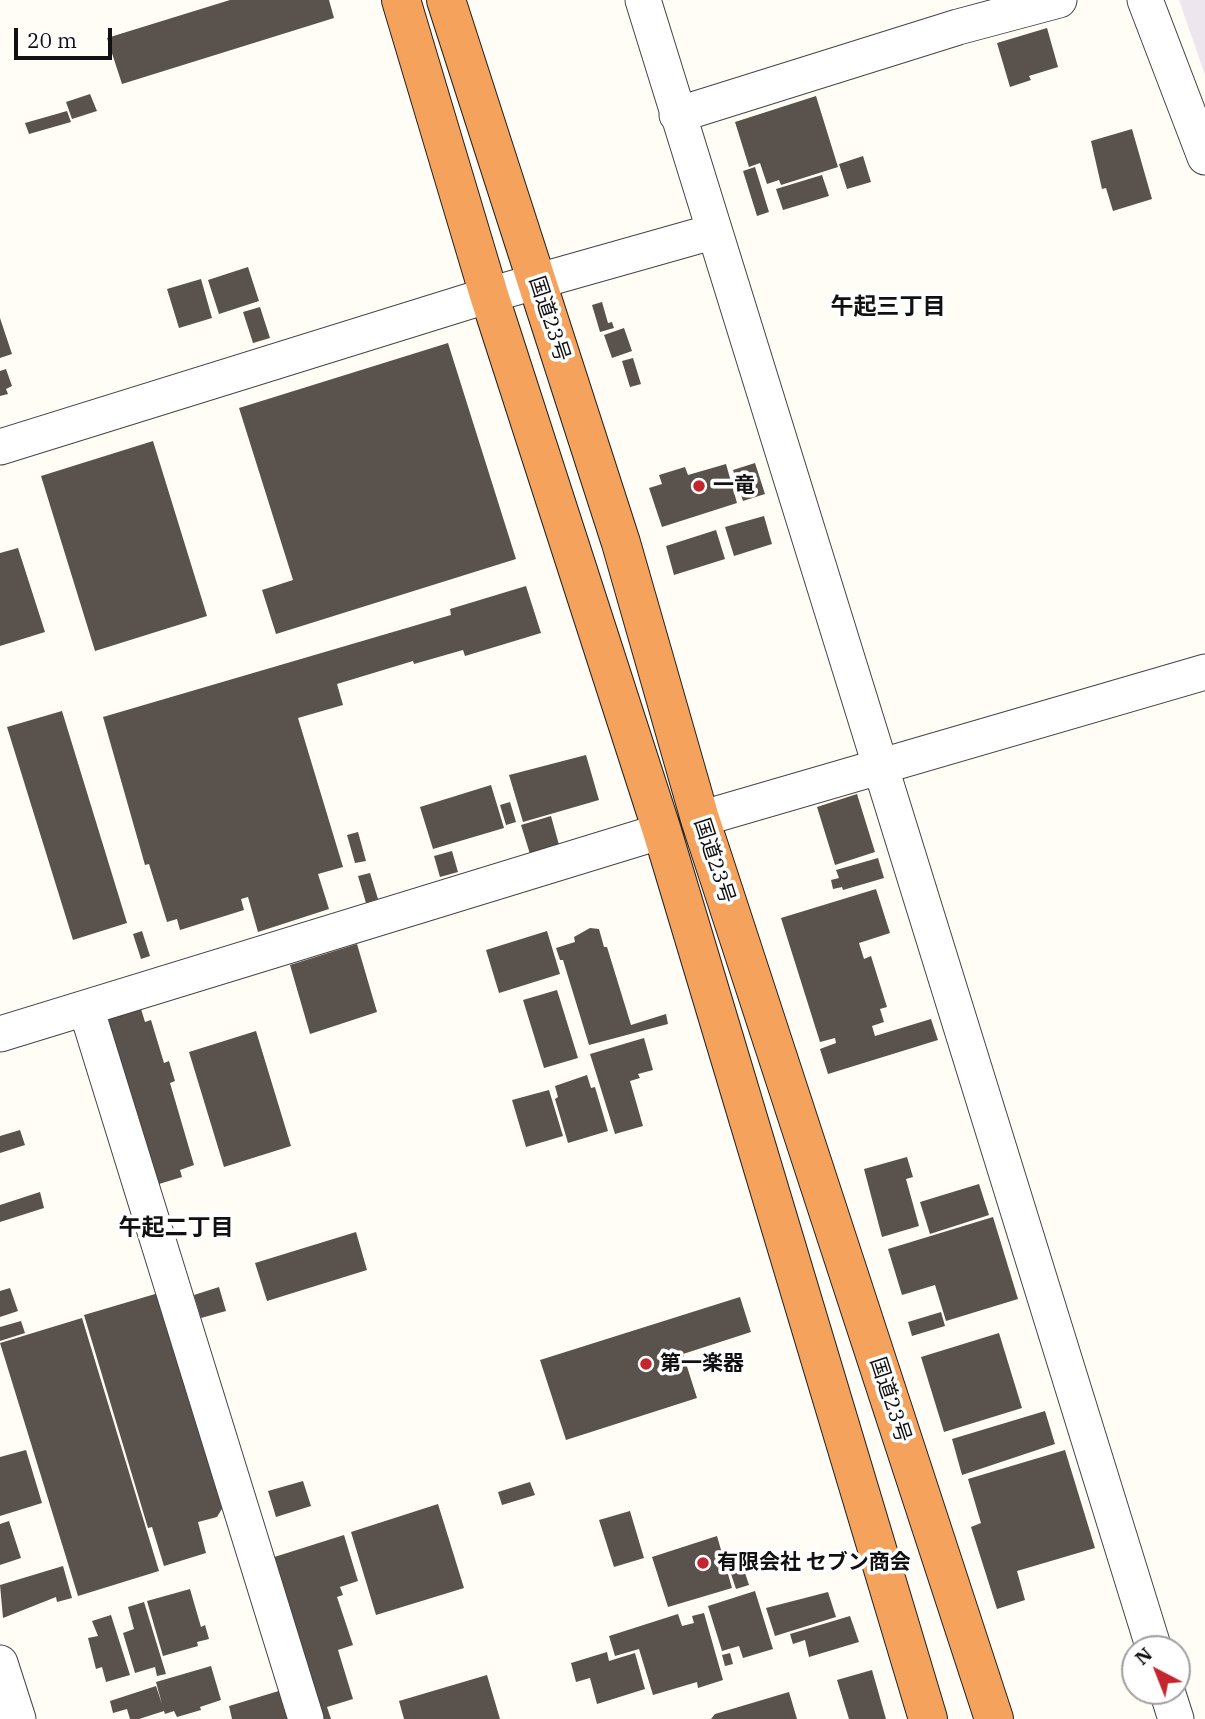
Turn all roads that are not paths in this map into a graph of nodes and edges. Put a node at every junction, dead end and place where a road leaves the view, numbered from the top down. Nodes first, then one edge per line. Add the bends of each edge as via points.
1 (401, 0) edge
2 (446, 0) edge
3 (643, 0) edge
4 (1059, 0) edge
5 (1144, 0) edge
6 (677, 115) junction
7 (1205, 157) edge
8 (712, 232) junction
9 (537, 282) junction
10 (489, 295) junction
11 (0, 447) edge
12 (1205, 671) edge
13 (878, 768) junction
14 (700, 819) junction
15 (662, 831) junction
16 (86, 1008) junction
17 (0, 1034) edge
18 (1150, 1635) edge
19 (0, 1663) edge
20 (18, 1719) edge
21 (306, 1719) edge
22 (928, 1719) edge
23 (995, 1719) edge

1 - 10 highway, 国道23号
2 - 9 highway, 国道23号
3 - 6 street
4 - 6 street
5 - 7 street
6 - 8 street
8 - 9 street
8 - 13 street
9 - 10 street
9 - 14 highway, 国道23号 via 621,543
10 - 11 street
10 - 15 highway, 国道23号
12 - 13 street
13 - 14 street
13 - 18 street
14 - 23 highway, 国道23号
15 - 16 street
15 - 22 highway, 国道23号
16 - 17 street
16 - 21 street
19 - 20 street

